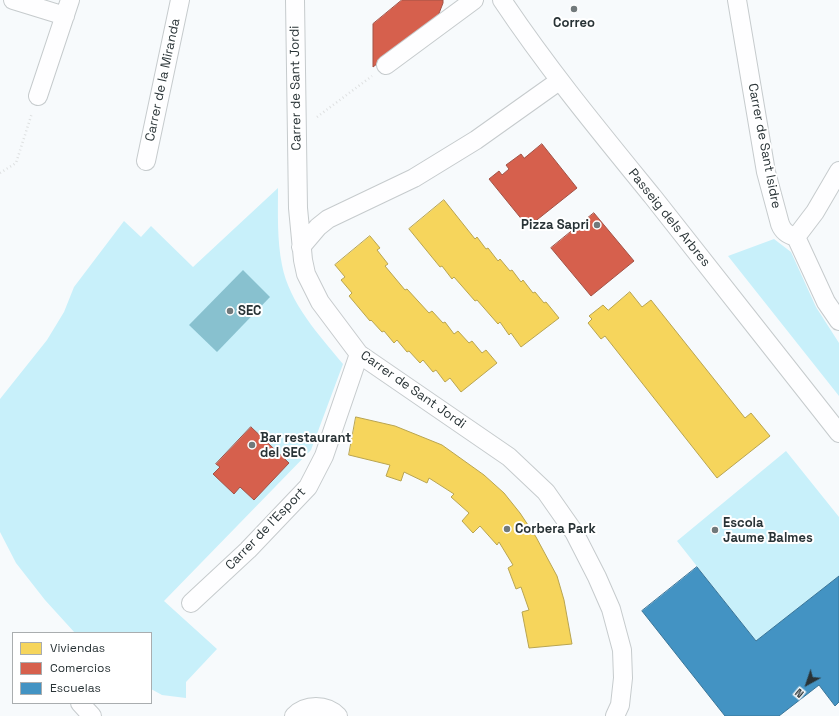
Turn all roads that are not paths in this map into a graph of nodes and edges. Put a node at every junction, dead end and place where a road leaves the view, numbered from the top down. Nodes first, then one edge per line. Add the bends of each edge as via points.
1 (13, 0) edge
2 (180, 0) edge
3 (295, 0) edge
4 (474, 0) edge
5 (502, 0) edge
6 (737, 0) edge
7 (68, 8) edge
8 (386, 65) road end
9 (559, 81) junction
10 (38, 96) road end
11 (146, 160) dead end
12 (839, 170) edge
13 (796, 237) junction
14 (301, 247) junction
15 (839, 321) edge
16 (359, 354) junction
17 (839, 433) edge
18 (191, 603) dead end
19 (81, 704) edge
20 (92, 716) edge
21 (294, 716) edge
22 (338, 716) edge
23 (615, 716) edge

1 - 7 street
2 - 11 street, Carrer de la Miranda
3 - 14 street, Carrer de Sant Jordi via 298,208
4 - 8 street
5 - 9 street, Passeig dels Arbres
6 - 13 street, Carrer de Sant Isidre via 766,172 782,230
7 - 10 street
9 - 14 street via 476,140 414,178 328,219
9 - 17 street, Passeig dels Arbres
12 - 13 street via 815,212
13 - 15 street, Carrer de Sant Isidre via 826,302
14 - 16 street, Carrer de Sant Jordi via 306,274 320,302
16 - 18 street, Carrer de l'Esport via 324,456 308,487 248,550
16 - 23 street, Carrer de Sant Jordi via 509,457 546,492 574,532 611,609 622,650 623,678 620,704
19 - 20 street
21 - 22 street via 298,712 314,707 327,708

